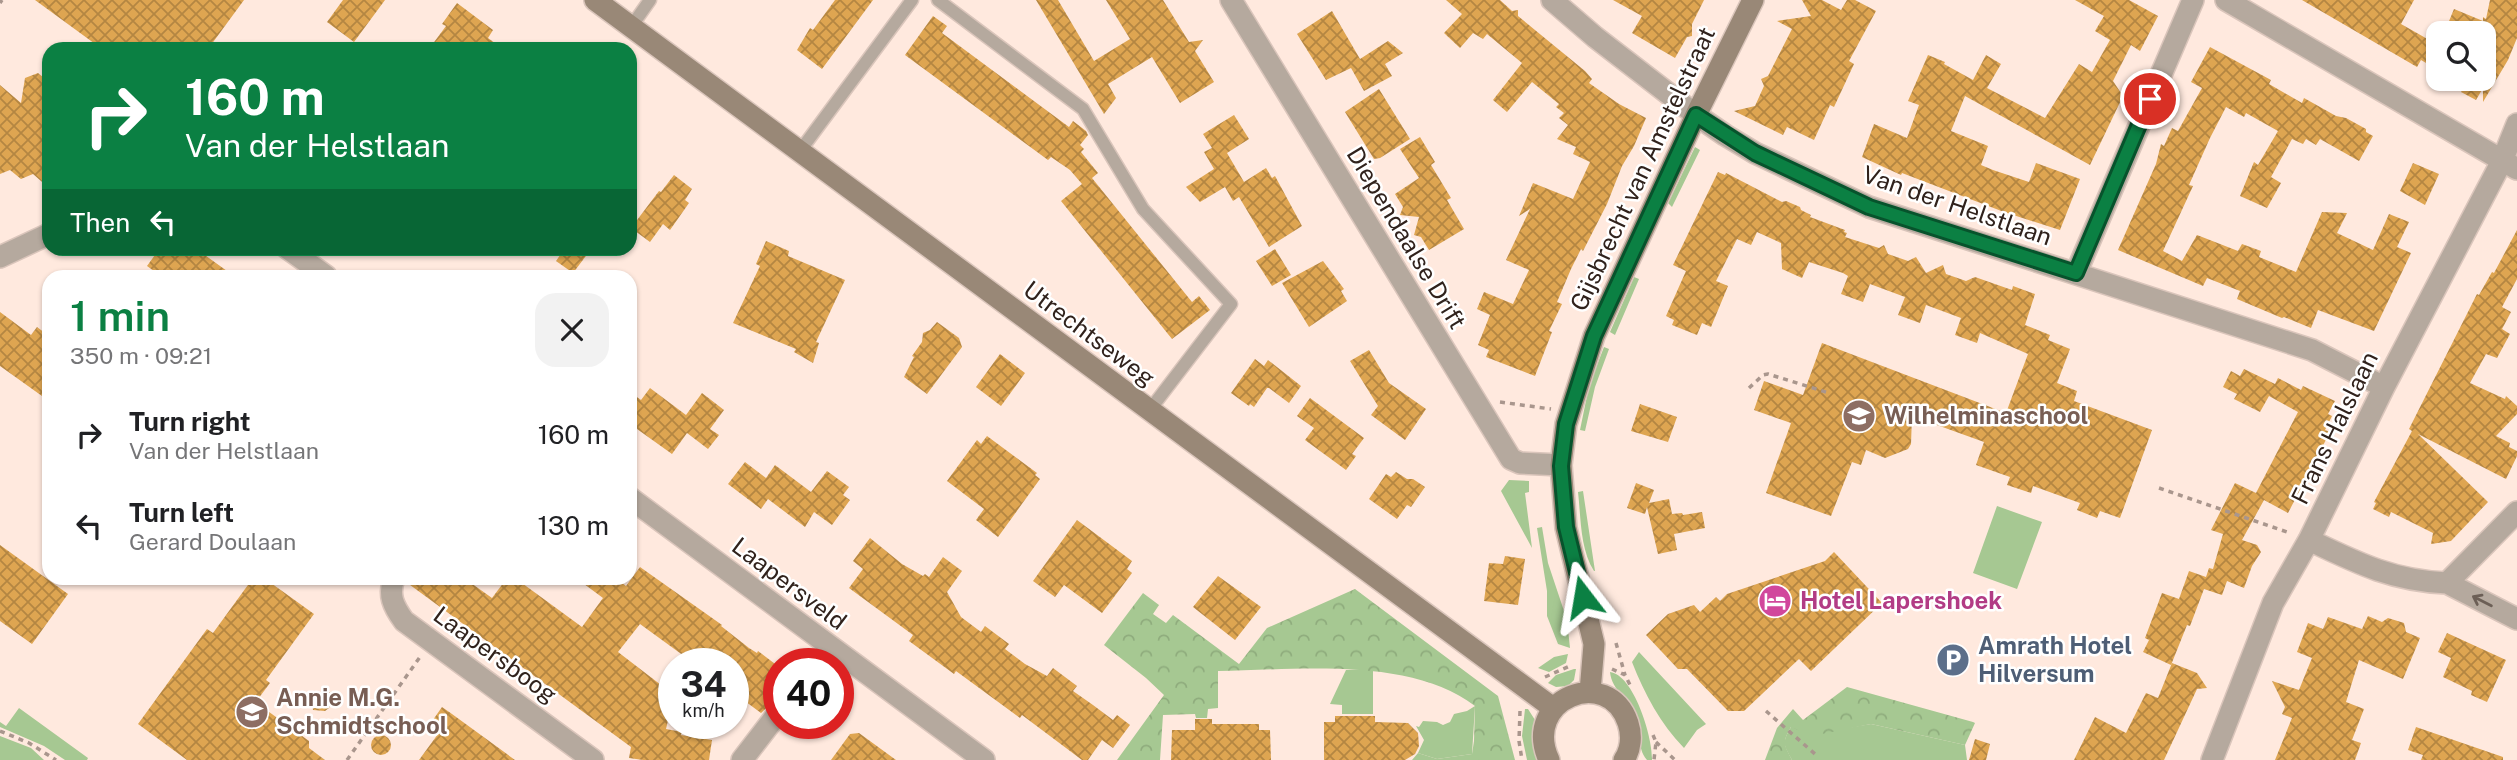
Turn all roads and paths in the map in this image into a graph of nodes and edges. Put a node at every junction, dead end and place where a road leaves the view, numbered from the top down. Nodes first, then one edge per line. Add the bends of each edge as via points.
1 (595, 0) edge
2 (650, 0) edge
3 (912, 0) edge
4 (938, 0) edge
5 (1231, 0) edge
6 (1552, 0) edge
7 (1753, 0) edge
8 (2193, 0) edge
9 (2226, 0) edge
10 (631, 27) junction
11 (1696, 115) junction
12 (2517, 124) edge
13 (800, 151) junction
14 (2509, 165) edge
15 (42, 237) edge
16 (298, 256) edge
17 (0, 257) edge
18 (318, 270) edge
19 (2076, 273) junction
20 (2384, 387) junction
21 (1749, 388) dead end
22 (1829, 393) dead end
23 (1473, 399) junction
24 (1558, 410) dead end
25 (1149, 411) junction
26 (1561, 466) junction
27 (2159, 488) dead end
28 (637, 504) edge
29 (2517, 512) edge
30 (2309, 540) junction
31 (2447, 583) junction
32 (392, 585) edge
33 (2517, 619) edge
34 (432, 641) junction
35 (813, 648) edge
36 (1570, 666) dead end
37 (854, 676) edge
38 (1537, 685) dead end
39 (1590, 692) junction
40 (1553, 708) junction
41 (1520, 711) dead end
42 (1766, 711) dead end
43 (0, 731) edge
44 (763, 733) edge
45 (1656, 742) dead end
46 (1815, 754) dead end
47 (582, 757) edge
48 (982, 759) edge
49 (56, 760) edge
50 (347, 760) edge
51 (742, 760) edge
52 (1522, 760) edge
53 (1549, 760) edge
54 (1624, 760) edge
55 (1675, 760) edge
56 (2212, 760) edge

1 - 10 main road, Utrechtseweg
2 - 10 lane
3 - 13 lane
4 - 25 lane via 1083,109 1143,209 1231,304
5 - 23 street, Diependaalse Drift
6 - 11 street, Van der Helstlaan
7 - 11 main road, Gijsbrecht van Amstelstraat
8 - 19 street
9 - 14 street
10 - 13 main road, Utrechtseweg
11 - 19 street, Van der Helstlaan via 1755,153 1869,207
11 - 26 main road, Gijsbrecht van Amstelstraat via 1594,336 1566,424
12 - 14 street, Frans Halslaan
13 - 25 main road, Utrechtseweg
14 - 20 street, Frans Halslaan
15 - 17 street
16 - 18 street
19 - 20 street, Van der Helstlaan via 2312,350
20 - 30 street, Frans Halslaan
21 - 22 path via 1768,374
23 - 24 path
23 - 26 street, Diependaalse Drift via 1511,460
25 - 40 main road, Utrechtseweg
26 - 39 main road, Gijsbrecht van Amstelstraat via 1566,527 1594,644
27 - 30 path
28 - 35 street, Laapersveld
29 - 31 street
30 - 31 street via 2368,568 2418,582
30 - 56 street, Frans Halslaan via 2273,603
33 -> 31 street
32 - 34 street, Laapersboog via 390,593 404,621
34 - 47 street, Laapersboog
34 - 50 path
36 - 38 path
37 - 48 street, Laapersveld
39 - 40 main road via 1568,696
39 - 54 main road via 1613,701 1627,719 1631,737
40 - 53 main road via 1542,736
41 - 52 path
42 - 46 path
43 - 49 path
44 - 51 street
45 - 55 path

